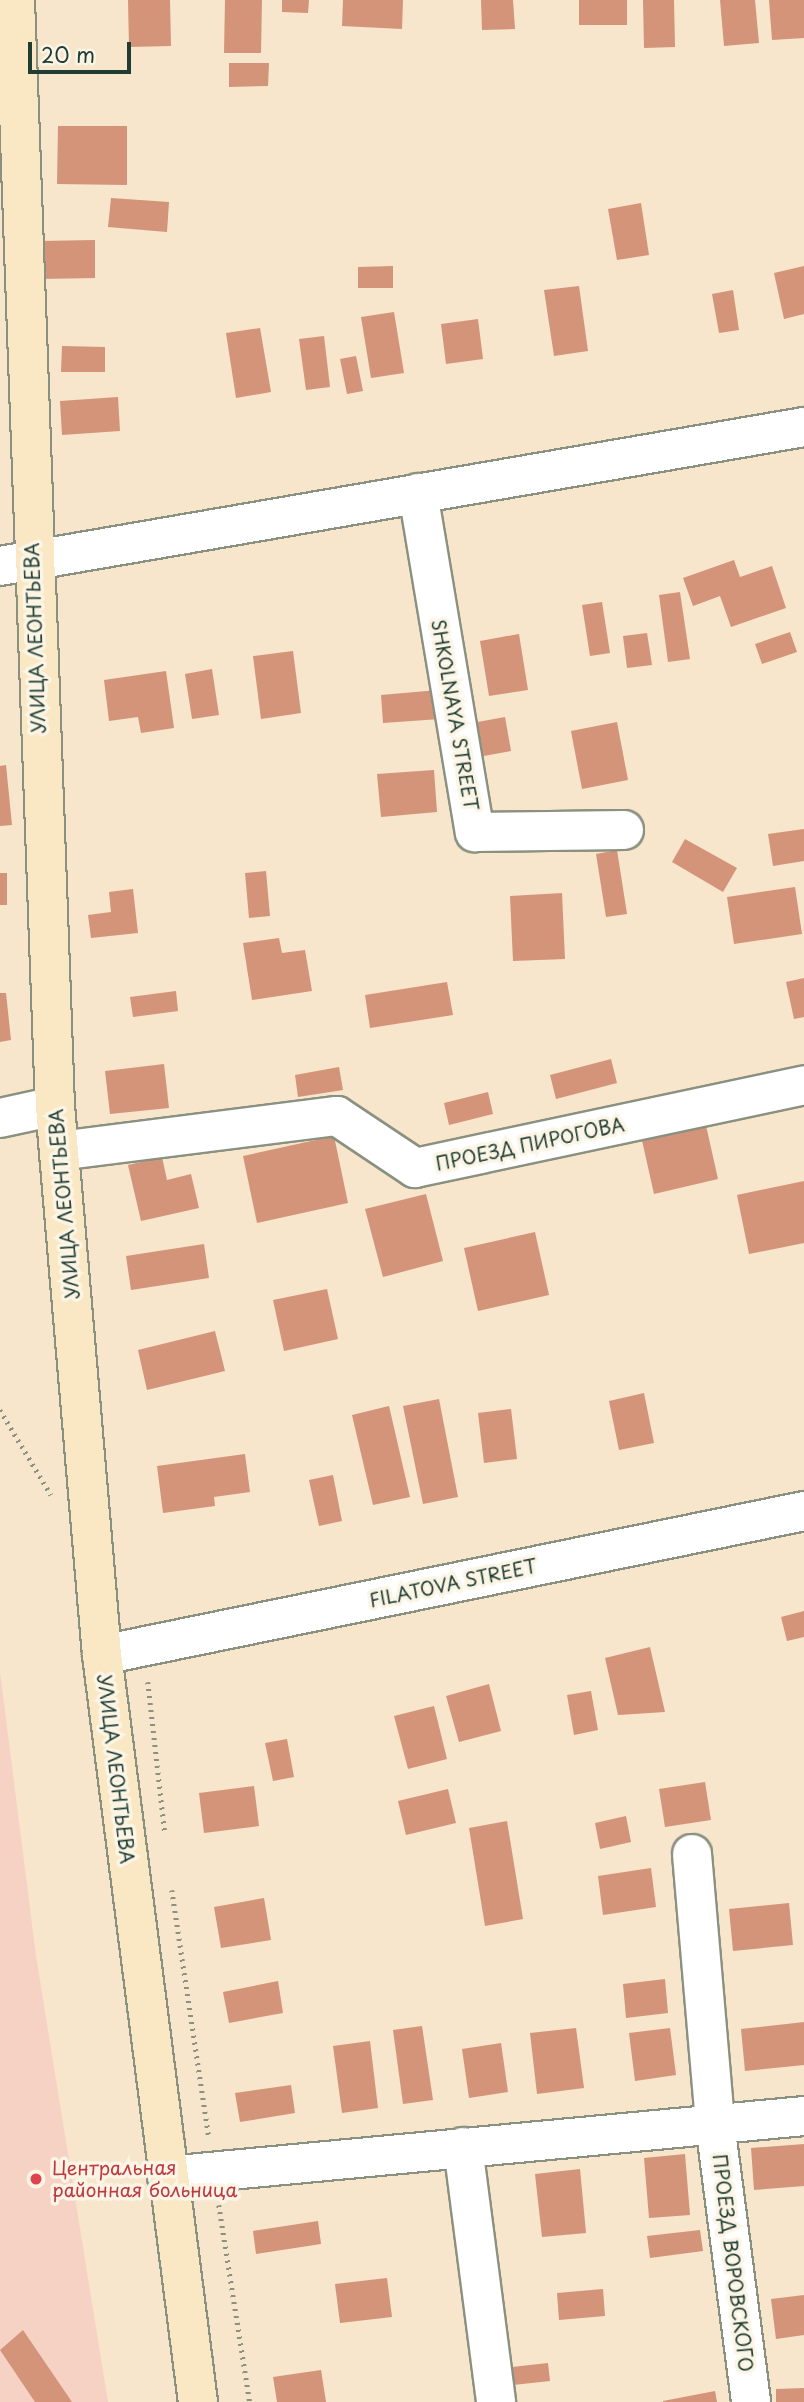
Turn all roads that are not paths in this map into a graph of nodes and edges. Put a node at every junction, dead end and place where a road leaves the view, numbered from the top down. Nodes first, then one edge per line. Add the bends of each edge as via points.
1 (15, 0) edge
2 (804, 427) edge
3 (418, 493) junction
4 (15, 563) edge
5 (624, 830) dead end
6 (804, 1085) edge
7 (55, 1106) junction
8 (0, 1118) edge
9 (59, 1151) junction
10 (804, 1511) edge
11 (102, 1655) junction
12 (692, 1854) dead end
13 (804, 2116) edge
14 (715, 2124) junction
15 (463, 2147) junction
16 (167, 2176) junction
17 (198, 2402) edge
18 (496, 2402) edge
19 (751, 2402) edge

1 - 4 street, УЛИЦА ЛЕОНТЬЕВА
2 - 3 street
3 - 4 street
3 - 5 street, SHKOLNAYA STREET via 475,832
4 - 7 street, УЛИЦА ЛЕОНТЬЕВА
6 - 9 street, ПРОЕЗД ПИРОГОВА via 415,1168 337,1116
7 - 8 street
7 - 9 street, УЛИЦА ЛЕОНТЬЕВА
9 - 11 street, УЛИЦА ЛЕОНТЬЕВА
10 - 11 street, FILATOVA STREET
11 - 16 street, УЛИЦА ЛЕОНТЬЕВА
12 - 14 street, ПРОЕЗД ВОРОВСКОГО
13 - 14 street
14 - 15 street
14 - 19 street, ПРОЕЗД ВОРОВСКОГО
15 - 16 street
15 - 18 street
16 - 17 street, УЛИЦА ЛЕОНТЬЕВА

